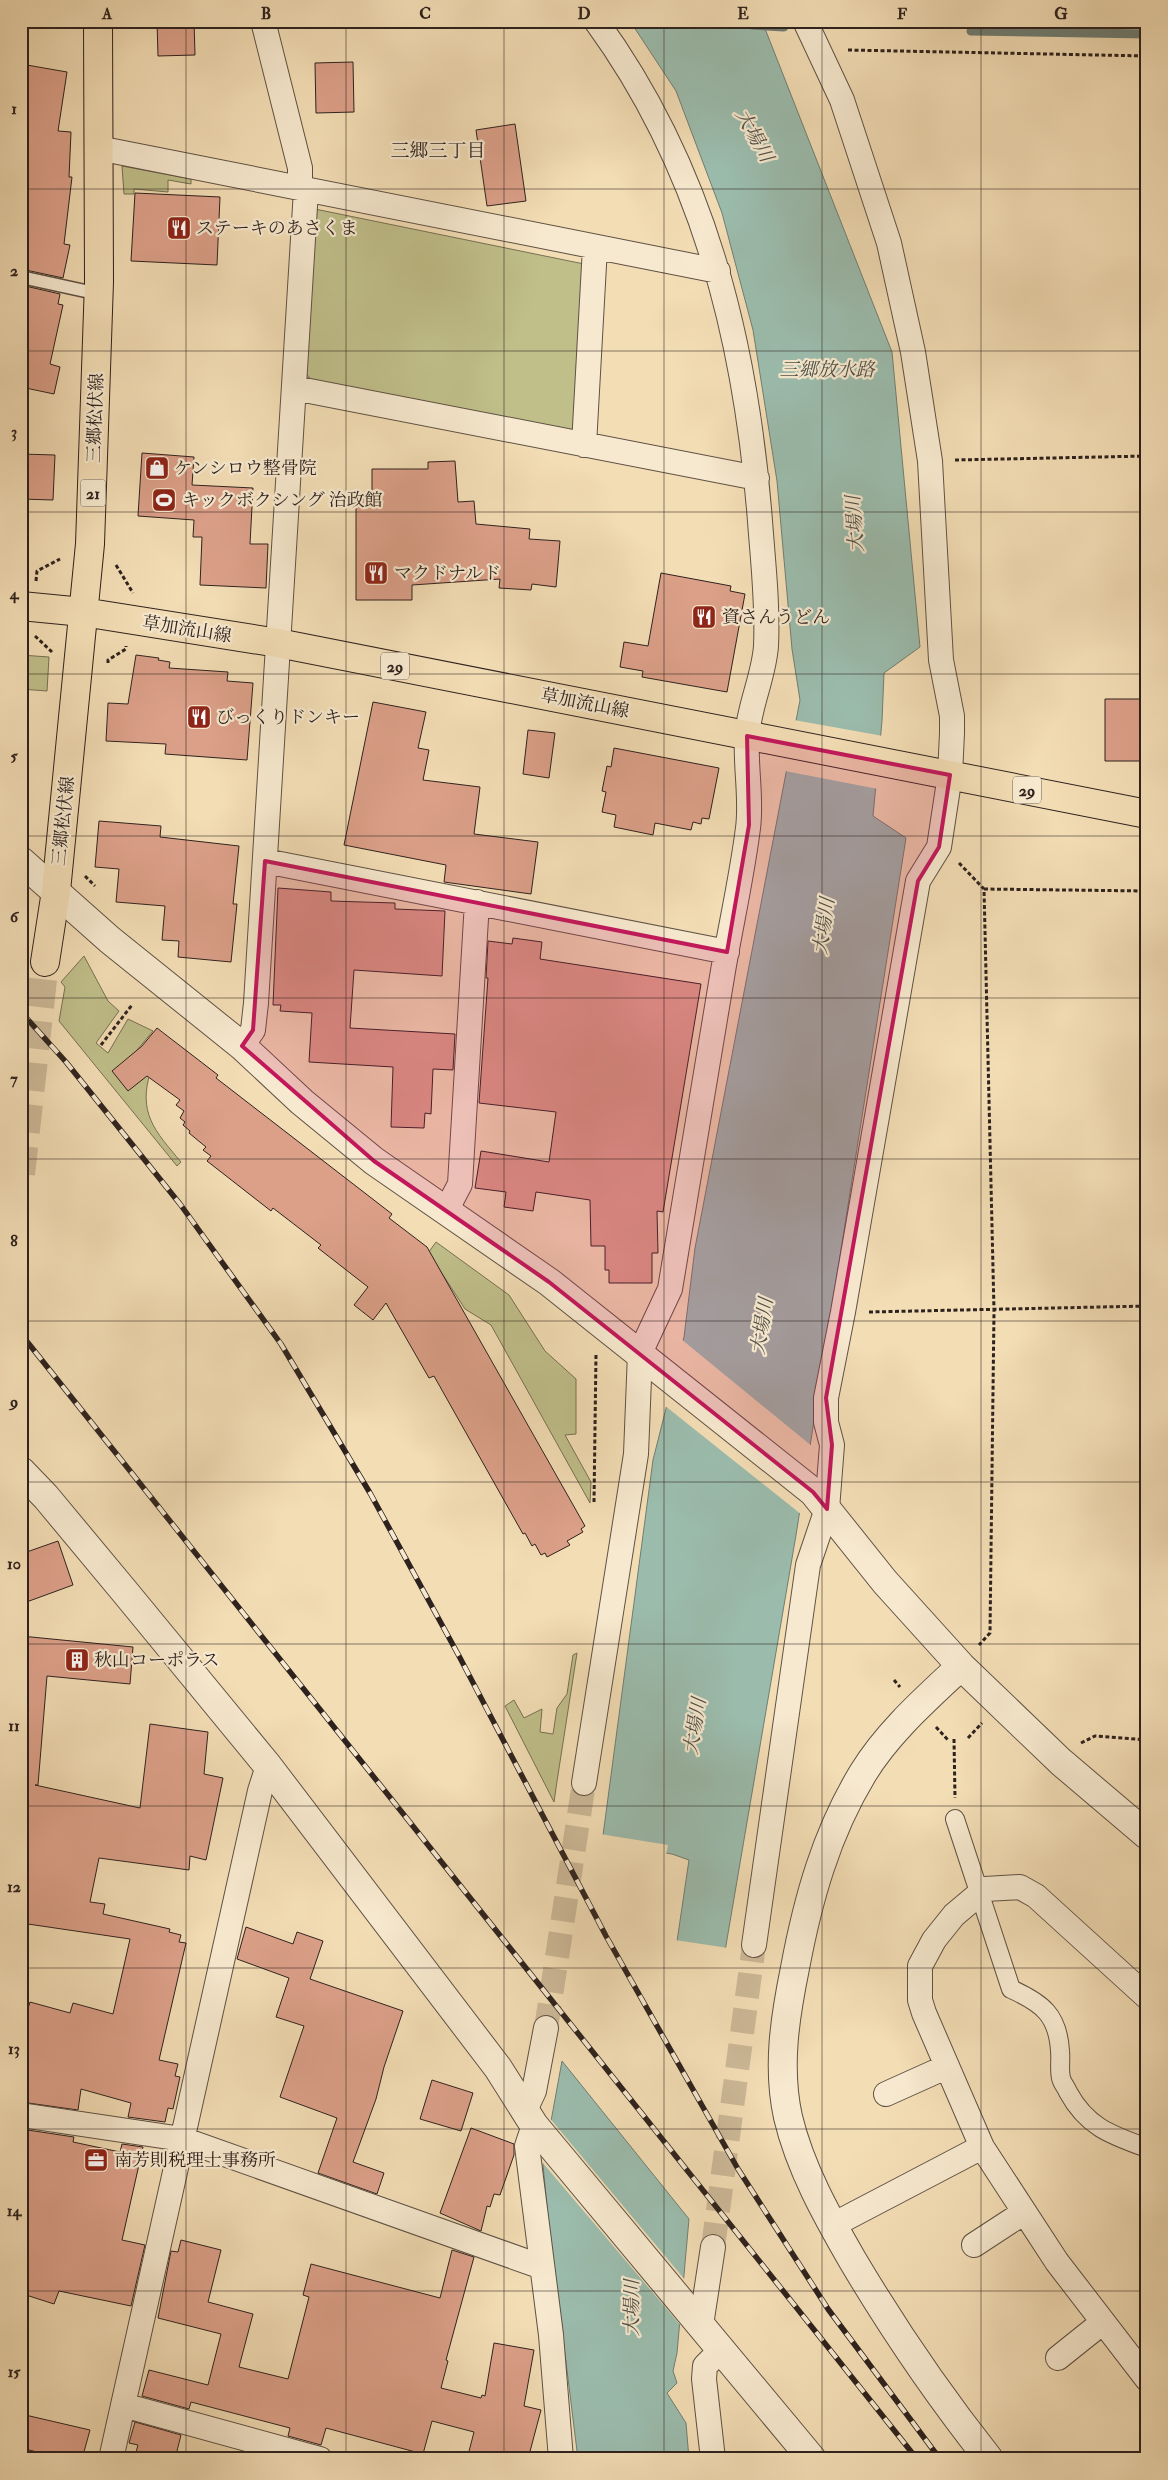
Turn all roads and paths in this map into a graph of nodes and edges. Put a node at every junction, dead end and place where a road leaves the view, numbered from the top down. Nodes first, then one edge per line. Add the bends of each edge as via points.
1 (98, 21) edge
2 (262, 21) edge
3 (596, 21) edge
4 (805, 21) edge
5 (820, 49) junction
6 (1147, 56) edge
7 (98, 148) junction
8 (303, 190) junction
9 (595, 248) junction
10 (718, 271) junction
11 (21, 277) edge
12 (99, 294) junction
13 (294, 388) junction
14 (584, 445) junction
15 (1147, 456) edge
16 (930, 461) junction
17 (757, 478) junction
18 (21, 606) edge
19 (83, 612) junction
20 (278, 643) junction
21 (757, 737) junction
22 (950, 775) junction
23 (1147, 814) edge
24 (939, 848) junction
25 (21, 861) edge
26 (265, 861) junction
27 (984, 889) junction
28 (56, 890) junction
29 (1147, 892) edge
30 (477, 902) junction
31 (727, 952) junction
32 (45, 962) tunnel mouth
33 (132, 1005) dead end
34 (101, 1046) dead end
35 (242, 1046) junction
36 (447, 1209) junction
37 (1147, 1306) edge
38 (994, 1311) junction
39 (843, 1312) junction
40 (596, 1348) dead end
41 (650, 1361) junction
42 (21, 1471) edge
43 (820, 1500) junction
44 (594, 1502) dead end
45 (961, 1666) junction
46 (954, 1738) dead end
47 (1147, 1740) edge
48 (1061, 1762) junction
49 (268, 1766) junction
50 (584, 1782) tunnel mouth
51 (955, 1819) joint
52 (1147, 1835) edge
53 (978, 1894) junction
54 (754, 1945) tunnel mouth
55 (1147, 1997) edge
56 (546, 2028) tunnel mouth
57 (946, 2067) junction
58 (886, 2094) dead end
59 (21, 2115) edge
60 (535, 2124) junction
61 (182, 2139) junction
62 (982, 2147) junction
63 (1147, 2148) edge
64 (1023, 2213) junction
65 (833, 2225) junction
66 (974, 2246) dead end
67 (713, 2247) tunnel mouth
68 (542, 2266) junction
69 (693, 2315) junction
70 (1103, 2322) junction
71 (721, 2350) junction
72 (1058, 2358) dead end
73 (1147, 2379) edge
74 (123, 2405) junction
75 (111, 2459) edge
76 (320, 2459) edge
77 (561, 2459) edge
78 (713, 2459) edge
79 (812, 2459) edge
80 (989, 2459) edge

1 - 7 main road, 三郷松伏線 / 21
2 - 8 street
3 - 10 street via 633,76 672,149
4 - 5 street
5 - 6 path
5 - 16 street via 842,100 889,243 913,352
7 - 8 street
7 - 12 main road, 三郷松伏線 / 21
8 - 9 street
8 - 13 street
9 - 10 street
9 - 14 street
10 - 17 street via 748,402
11 - 12 lane
12 - 19 main road, 三郷松伏線 / 21 via 90,544
13 - 14 street
13 - 20 street
14 - 17 street
15 - 16 path
16 - 22 street via 941,660 952,716
17 - 21 street via 766,648
18 - 19 main road, 草加流山線 / 29
19 - 20 main road, 草加流山線 / 29
19 - 28 main road, 三郷松伏線 / 21
20 - 21 main road, 草加流山線 / 29
20 - 26 street
21 - 22 main road, 草加流山線 / 29
21 - 31 street via 749,826
22 - 23 main road, 草加流山線 / 29
22 - 24 street
24 - 27 path via 961,864
24 - 39 street via 918,881
25 - 28 street
26 - 30 street
26 - 35 street via 254,1030
27 - 29 path
27 - 38 path
28 - 32 main road, 三郷松伏線 / 21
28 - 35 street via 110,940
30 - 31 street
30 - 36 street via 460,1184
31 - 41 street via 670,1289
33 - 34 path
35 - 36 street via 302,1102 374,1160
36 - 41 street via 549,1282
37 - 38 path
38 - 39 path
38 - 45 path via 990,1633
39 - 43 street via 826,1398 826,1422 832,1445
40 - 44 path
41 - 43 street
41 - 50 street
42 - 49 street via 89,1548
43 - 45 street via 885,1582
43 - 54 street
45 - 48 street
45 - 65 street via 917,1707 864,1771 833,1829 803,1926 783,2039 783,2080 788,2117 800,2152
46 - 51 path
47 - 48 path via 1095,1736 1076,1745
48 - 52 street
49 - 60 street via 498,2068
49 - 61 street
51 - 53 street
53 - 55 street via 984,1889 1020,1888 1036,1896
53 - 57 street via 954,1915 920,1966 920,2000
53 - 63 street via 1011,1989 1036,2001 1050,2015 1059,2035 1061,2078 1076,2106 1100,2128
56 - 60 street via 534,2091
57 - 58 street
57 - 62 street
59 - 61 street
60 - 68 street via 527,2146
60 - 69 street
61 - 68 street
61 - 74 street
62 - 64 street
62 - 65 street
64 - 66 street
64 - 70 street
65 - 80 street via 895,2329
67 - 69 street
68 - 77 street
69 - 71 street
70 - 72 street
70 - 73 street
71 - 78 street via 705,2366 704,2379
71 - 79 street
74 - 75 street
74 - 76 street

